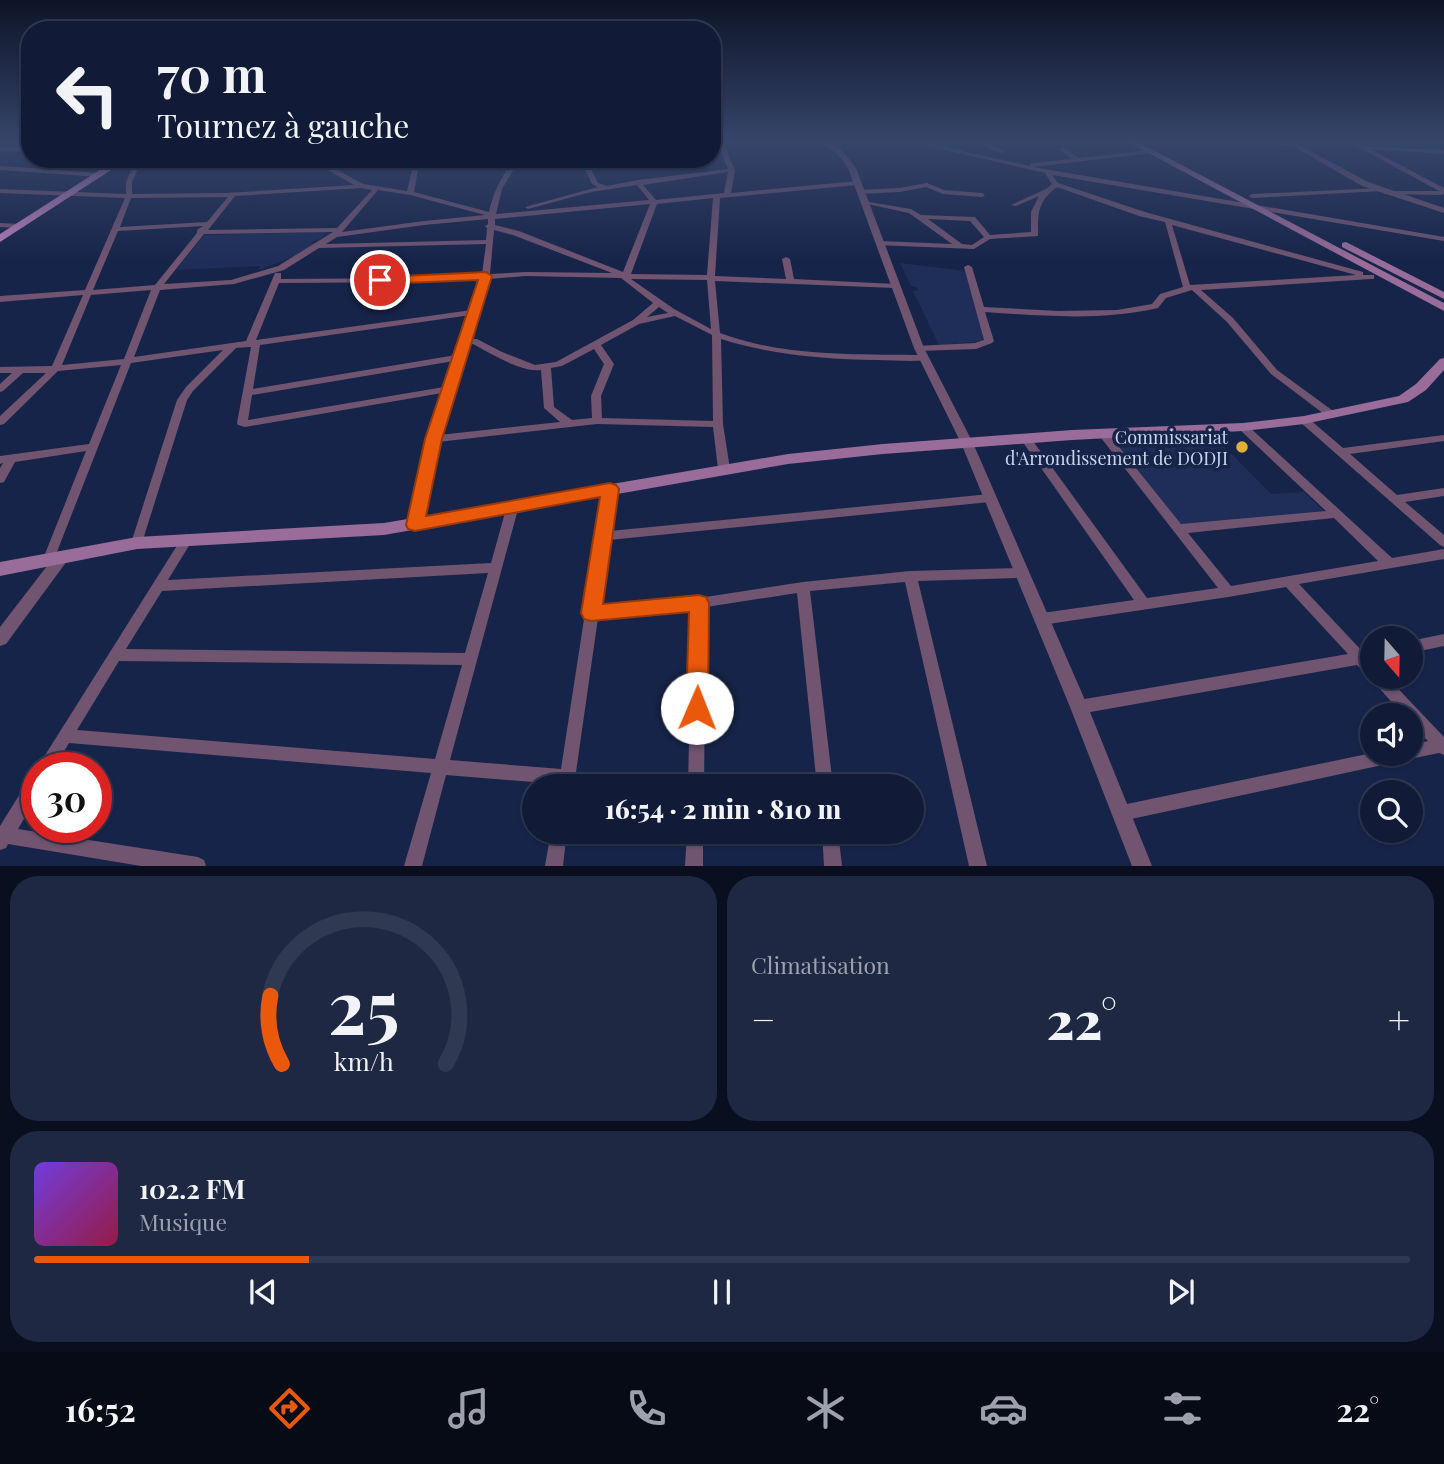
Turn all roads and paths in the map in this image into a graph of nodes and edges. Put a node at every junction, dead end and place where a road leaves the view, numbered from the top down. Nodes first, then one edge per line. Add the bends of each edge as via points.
1 (89, 181) edge
2 (129, 181) edge
3 (353, 181) edge
4 (413, 181) edge
5 (502, 181) edge
6 (591, 181) edge
7 (643, 181) edge
8 (728, 181) edge
9 (856, 181) edge
10 (1054, 181) edge
11 (1114, 181) edge
12 (1212, 181) edge
13 (1218, 181) edge
14 (1364, 181) edge
15 (1424, 181) edge
16 (638, 182) junction
17 (1056, 184) junction
18 (361, 186) junction
19 (593, 187) junction
20 (858, 187) junction
21 (376, 188) junction
22 (0, 191) edge
23 (1045, 191) junction
24 (1384, 192) junction
25 (1444, 192) edge
26 (234, 193) junction
27 (410, 193) junction
28 (982, 195) dead end
29 (129, 196) junction
30 (67, 197) junction
31 (722, 197) junction
32 (1253, 201) junction
33 (654, 202) junction
34 (865, 202) junction
35 (1014, 205) dead end
36 (1282, 211) junction
37 (1444, 211) edge
38 (502, 215) junction
39 (919, 217) junction
40 (489, 221) junction
41 (1168, 222) junction
42 (207, 224) junction
43 (0, 225) edge
44 (21, 226) junction
45 (114, 229) junction
46 (201, 232) junction
47 (337, 233) junction
48 (988, 237) junction
49 (0, 239) edge
50 (1444, 239) edge
51 (488, 242) junction
52 (880, 243) junction
53 (320, 246) junction
54 (962, 247) junction
55 (786, 259) dead end
56 (968, 267) dead end
57 (281, 268) junction
58 (1384, 275) junction
59 (486, 276) junction
60 (625, 276) junction
61 (1371, 277) junction
62 (711, 278) junction
63 (276, 281) junction
64 (791, 282) junction
65 (895, 286) junction
66 (1190, 288) junction
67 (156, 289) junction
68 (89, 293) junction
69 (1444, 296) edge
70 (0, 299) edge
71 (659, 302) junction
72 (1444, 307) edge
73 (980, 309) junction
74 (474, 312) junction
75 (674, 314) junction
76 (636, 321) junction
77 (716, 334) junction
78 (253, 343) junction
79 (463, 344) junction
80 (596, 344) junction
81 (233, 346) junction
82 (921, 353) junction
83 (459, 357) junction
84 (128, 361) junction
85 (1444, 362) edge
86 (56, 368) junction
87 (546, 368) junction
88 (0, 370) edge
89 (20, 370) junction
90 (0, 389) edge
91 (449, 389) junction
92 (247, 393) junction
93 (549, 408) junction
94 (1332, 415) junction
95 (1304, 420) junction
96 (597, 421) junction
97 (0, 422) edge
98 (570, 424) junction
99 (718, 424) junction
100 (529, 428) junction
101 (1243, 428) junction
102 (1103, 434) junction
103 (1444, 438) edge
104 (433, 439) junction
105 (1026, 439) junction
106 (967, 443) junction
107 (93, 447) junction
108 (1341, 452) junction
109 (5, 459) edge
110 (724, 469) junction
111 (0, 479) edge
112 (610, 489) junction
113 (1444, 492) edge
114 (990, 498) junction
115 (1395, 499) junction
116 (512, 509) junction
117 (1336, 514) junction
118 (415, 525) junction
119 (1180, 529) junction
120 (603, 536) junction
121 (187, 539) junction
122 (1444, 542) edge
123 (137, 543) junction
124 (1444, 554) edge
125 (55, 558) junction
126 (1389, 563) junction
127 (495, 568) junction
128 (0, 569) edge
129 (1022, 573) junction
130 (910, 576) junction
131 (1289, 582) junction
132 (158, 586) junction
133 (803, 587) junction
134 (1228, 592) junction
135 (699, 603) junction
136 (1143, 603) junction
137 (591, 613) junction
138 (1042, 619) junction
139 (0, 639) edge
140 (1444, 640) edge
141 (1423, 644) edge
142 (1360, 651) edge
143 (115, 655) junction
144 (1360, 658) edge
145 (470, 659) junction
146 (1390, 690) edge
147 (1079, 707) junction
148 (65, 736) junction
149 (1443, 746) edge
150 (1423, 750) edge
151 (55, 752) edge
152 (1360, 763) edge
153 (440, 767) junction
154 (567, 774) edge
155 (696, 774) edge
156 (824, 774) edge
157 (522, 776) edge
158 (21, 808) edge
159 (1122, 813) junction
160 (2, 838) edge
161 (557, 844) edge
162 (695, 844) edge
163 (831, 844) edge
164 (198, 866) edge
165 (413, 866) edge
166 (554, 866) edge
167 (694, 866) edge
168 (834, 866) edge
169 (978, 866) edge
170 (1142, 866) edge

1 - 30 main road
2 - 29 street
3 - 18 street
4 - 27 street
5 - 40 street
6 - 19 street
7 - 16 street
8 - 31 street
9 - 20 street
10 - 17 street
11 - 32 street
12 - 32 main road
13 - 32 main road
14 - 24 street
15 - 25 street
16 - 19 street
16 - 33 street
17 - 23 street
17 - 41 street
18 - 21 street
18 - 26 street
19 - 38 street
20 - 28 street via 898,190 927,184 943,192
20 - 31 street
20 - 34 street
21 - 27 street
21 - 47 street
22 - 30 street
23 - 35 street
23 - 48 street via 1033,216 1035,234
24 - 25 street
24 - 32 street
24 - 37 street
26 - 29 street
26 - 42 street
27 - 40 street via 481,211
29 - 30 street
29 - 45 street
30 - 44 main road
31 - 33 street
31 - 62 street
32 - 36 main road
32 - 58 main road
33 - 38 street
33 - 60 street
34 - 39 street
34 - 52 street
36 - 50 street
36 - 69 main road
38 - 40 street
39 - 48 street via 972,219
39 - 54 street
40 - 47 street
40 - 51 street
40 - 60 street
41 - 61 street
41 - 66 street
42 - 45 street
42 - 46 street
43 - 44 street
44 - 49 main road
45 - 68 street
46 - 47 street
46 - 67 street
47 - 53 street
48 - 54 street via 974,247
51 - 53 street
51 - 59 street
52 - 54 street
52 - 65 street
53 - 57 street
55 - 64 street
56 - 73 street
57 - 63 street
57 - 67 street via 230,282
58 - 61 street
58 - 72 main road
59 - 60 street
59 - 63 street
59 - 74 street
60 - 62 street
60 - 71 street
61 - 66 street
62 - 64 street
62 - 77 street
63 - 78 street
64 - 65 street
65 - 82 street
66 - 73 street via 1163,296 1155,306 1117,313
66 - 94 street via 1230,320 1274,372
67 - 68 street
67 - 84 street
68 - 70 street
68 - 86 street
71 - 75 street
71 - 76 street
73 - 82 street via 989,341 984,345
74 - 78 street
74 - 79 street
75 - 76 street
75 - 77 street
76 - 80 street
77 - 82 street via 792,351
77 - 99 street
78 - 81 street
78 - 92 street
79 - 83 street
79 - 87 street via 474,341 516,362
80 - 87 street
80 - 96 street via 609,364 596,396
81 - 84 street
81 - 123 street via 182,400
82 - 106 street
83 - 91 street
83 - 92 street
84 - 86 street
84 - 107 street
85 - 94 main road via 1403,399
86 - 89 street
86 - 97 street
87 - 93 street
88 - 89 street
89 - 90 street
91 - 92 street via 244,424
91 - 104 street
93 - 98 street
93 - 100 street
94 - 95 main road
95 - 101 main road
95 - 108 street
96 - 98 street
96 - 99 street
98 - 100 street
99 - 110 street
100 - 104 street
101 - 102 main road
101 - 117 street
102 - 105 main road
102 - 119 street
103 - 108 street
104 - 118 street
105 - 106 main road
105 - 136 street
106 - 110 main road
106 - 114 street
107 - 109 street
107 - 125 street
108 - 115 street
109 - 111 street
110 - 112 main road
112 - 116 main road
112 - 120 street
113 - 115 street
114 - 120 street
114 - 129 street
115 - 122 street
116 - 118 main road
116 - 127 street
117 - 119 street
117 - 126 street
118 - 121 main road
119 - 134 street
120 - 137 street
121 - 123 main road
121 - 132 street
123 - 125 main road
124 - 126 street
125 - 128 main road
125 - 139 street
126 - 131 street
127 - 132 street
127 - 145 street
129 - 130 street
129 - 138 street
130 - 133 street
130 - 169 street
131 - 134 street
131 - 142 street
132 - 143 street
133 - 135 street
133 - 156 street
134 - 136 street
135 - 137 street
135 - 155 street
136 - 138 street
137 - 154 street
138 - 147 street
140 - 141 street
143 - 145 street
143 - 148 street
144 - 147 street
145 - 153 street
146 - 149 street
147 - 159 street
148 - 151 street
148 - 153 street
149 - 150 street
152 - 159 street
153 - 157 street
153 - 165 street
158 - 160 street
159 - 170 street
160 - 164 street
161 - 166 street
162 - 167 street
163 - 168 street

